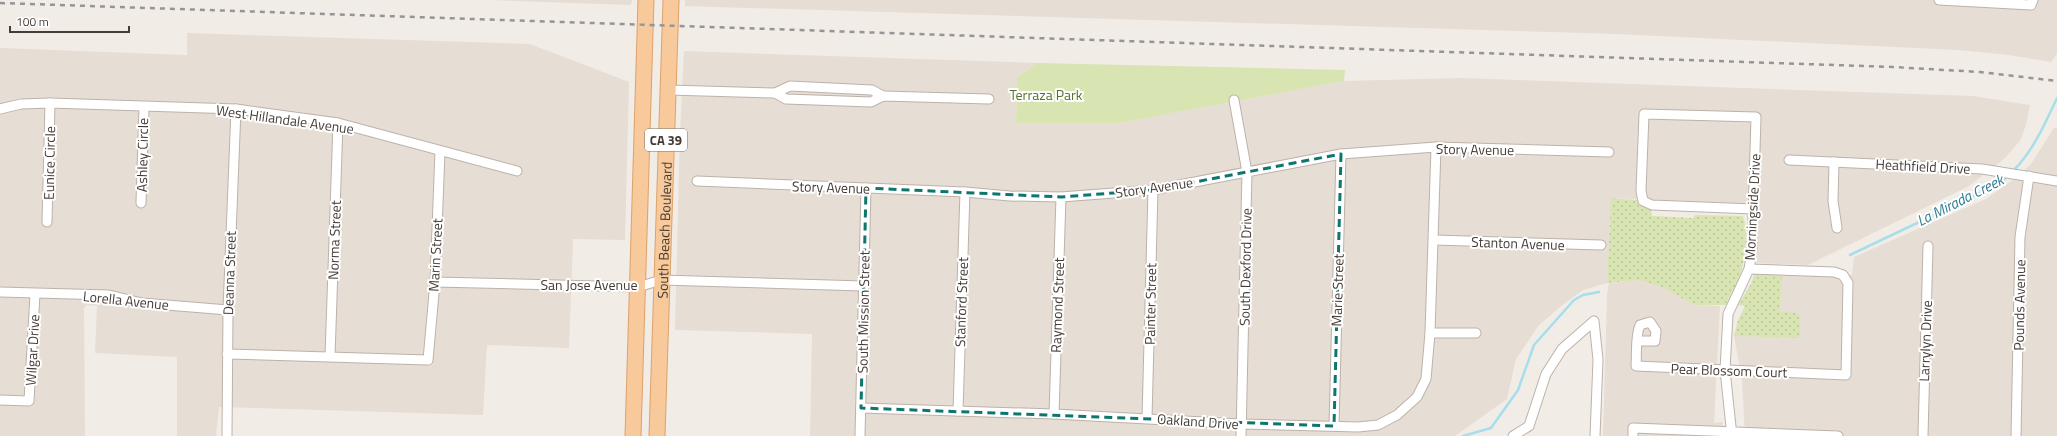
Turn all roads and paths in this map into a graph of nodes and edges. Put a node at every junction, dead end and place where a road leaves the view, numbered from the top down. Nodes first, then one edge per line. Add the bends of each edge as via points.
1 (646, 0) edge
2 (671, 0) edge
3 (1939, 0) edge
4 (2032, 3) edge
5 (668, 90) junction
6 (989, 99) dead end
7 (1234, 100) dead end
8 (50, 103) junction
9 (144, 107) junction
10 (0, 109) edge
11 (236, 109) junction
12 (338, 123) junction
13 (1436, 147) junction
14 (440, 151) junction
15 (1609, 152) dead end
16 (1341, 154) junction
17 (1789, 160) dead end
18 (1834, 162) junction
19 (517, 170) dead end
20 (1247, 172) junction
21 (2025, 175) junction
22 (697, 181) dead end
23 (2057, 181) edge
24 (866, 188) junction
25 (1153, 190) junction
26 (965, 192) junction
27 (1061, 197) junction
28 (141, 203) dead end
29 (1753, 209) junction
30 (47, 222) dead end
31 (1837, 228) dead end
32 (1434, 240) junction
33 (1601, 245) dead end
34 (1928, 246) dead end
35 (1749, 269) junction
36 (662, 280) junction
37 (435, 282) junction
38 (638, 286) junction
39 (863, 286) junction
40 (0, 292) edge
41 (35, 294) junction
42 (228, 310) junction
43 (1430, 333) junction
44 (1476, 333) dead end
45 (1637, 341) dead end
46 (227, 354) junction
47 (330, 356) junction
48 (1725, 370) junction
49 (0, 400) edge
50 (861, 408) junction
51 (958, 411) junction
52 (1054, 414) junction
53 (1147, 418) junction
54 (1241, 424) junction
55 (1334, 426) junction
56 (1633, 432) edge
57 (1732, 434) edge
58 (226, 436) edge
59 (633, 436) edge
60 (657, 436) edge
61 (860, 436) edge
62 (1241, 436) edge
63 (1513, 436) edge
64 (1595, 436) edge
65 (1838, 436) edge
66 (1923, 436) edge
67 (2016, 436) edge

1 - 38 main road, South Beach Boulevard / CA 39
2 - 5 main road, South Beach Boulevard / CA 39
3 - 4 street
5 - 6 street via 775,93 786,99 871,102 883,96
5 - 36 main road, South Beach Boulevard / CA 39
7 - 20 street, South Dexford Drive
8 - 9 street, West Hillandale Avenue
8 - 10 street, West Hillandale Avenue via 20,104
8 - 30 street, Eunice Circle
9 - 11 street, West Hillandale Avenue
9 - 28 street, Ashley Circle
11 - 12 street, West Hillandale Avenue
11 - 42 street, Deanna Street
12 - 14 street, West Hillandale Avenue
12 - 47 street, Norma Street
13 - 15 street, Story Avenue
13 - 16 street, Story Avenue
13 - 32 street, Oakland Drive
14 - 19 street, West Hillandale Avenue
14 - 37 street, Marin Street
16 - 20 street, Story Avenue
16 - 55 street, Marie Street
17 - 18 street, Heathfield Drive
18 - 21 street, Heathfield Drive via 1982,169
18 - 31 street via 1833,201
20 - 25 street, Story Avenue
20 - 54 street, South Dexford Drive
21 - 23 street, Heathfield Drive
21 - 67 street, Pounds Avenue via 2020,237
22 - 24 street, Story Avenue
24 - 26 street, Story Avenue
24 - 39 street, South Mission Street
25 - 27 street, Story Avenue
25 - 53 street, Painter Street
26 - 27 street, Story Avenue
26 - 51 street, Stanford Street
27 - 52 street, Raymond Street
29 - 29 street, Morningside Drive via 1756,117 1644,114 1641,191 1643,201 1652,205
29 - 35 street, Morningside Drive
32 - 33 street, Stanton Avenue
32 - 43 street, Oakland Drive
34 - 66 street, Larrylyn Drive
35 - 48 street, Morningside Drive via 1728,314
35 - 48 street, Pear Blossom Court via 1834,272 1843,275 1848,283 1846,374
36 - 38 street, San Jose Avenue
36 - 39 street, San Jose Avenue
36 - 60 main road, South Beach Boulevard / CA 39
37 - 38 street, San Jose Avenue
37 - 47 street, Marin Street via 428,360
38 - 59 main road, South Beach Boulevard / CA 39
39 - 50 street, South Mission Street
40 - 41 street, Lorella Avenue
41 - 42 street, Lorella Avenue via 109,295 142,303
41 - 49 street, Wilgar Drive via 29,401
42 - 46 street, Deanna Street
43 - 44 street
43 - 55 street, Oakland Drive via 1426,378 1417,397 1397,415 1378,425
45 - 48 street, Pear Blossom Court via 1636,366
46 - 47 street
46 - 58 street, Deanna Street
48 - 57 street, Morningside Drive
50 - 51 street, Oakland Drive
50 - 61 street, South Mission Street
51 - 52 street, Oakland Drive
52 - 53 street, Oakland Drive
53 - 54 street, Oakland Drive
54 - 55 street, Oakland Drive
54 - 62 street, South Dexford Drive
56 - 57 street
57 - 65 street
63 - 64 street via 1529,426 1546,374 1562,348 1594,321 1598,360

